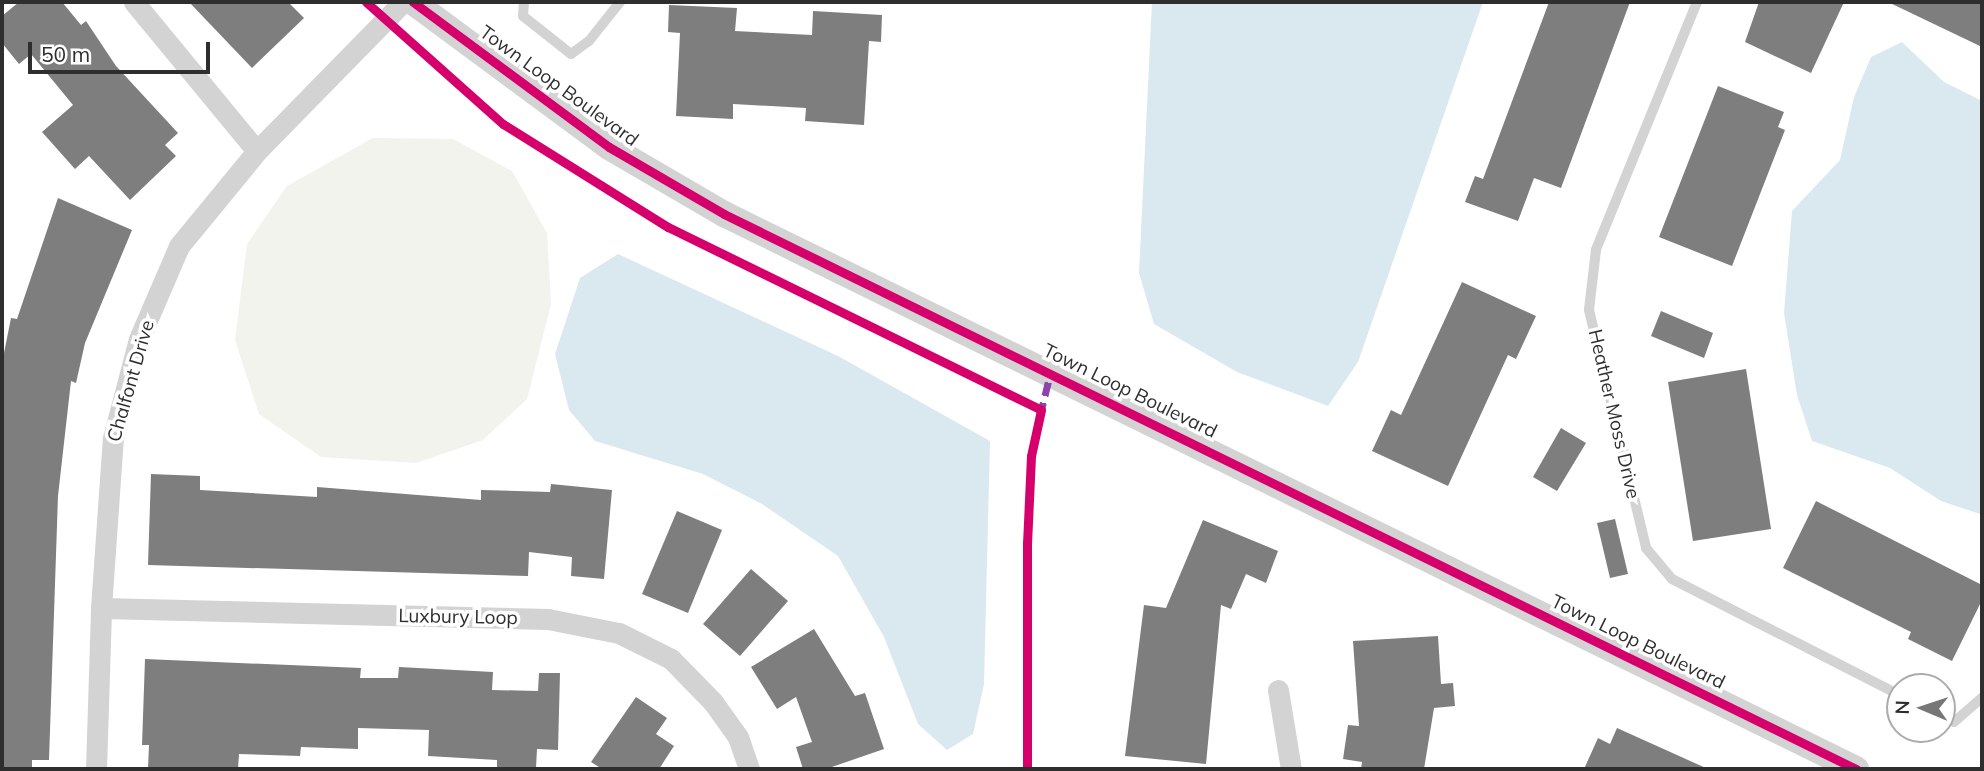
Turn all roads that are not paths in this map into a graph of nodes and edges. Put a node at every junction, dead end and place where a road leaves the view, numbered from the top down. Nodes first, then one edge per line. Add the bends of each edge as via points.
1 (134, 2) edge
2 (403, 2) edge
3 (414, 2) edge
4 (524, 2) edge
5 (620, 2) edge
6 (1697, 2) edge
7 (257, 152) junction
8 (101, 608) junction
9 (1886, 688) edge
10 (1278, 690) dead end
11 (1982, 698) edge
12 (1956, 720) edge
13 (96, 769) edge
14 (749, 769) edge
15 (1292, 769) edge
16 (1856, 769) edge

1 - 7 street
2 - 7 street, Chalfont Drive
3 - 16 street, Town Loop Boulevard via 609,147 724,214
4 - 5 lane via 523,16 571,54 589,41
6 - 9 lane, Heather Moss Drive via 1596,250 1589,310 1646,548 1672,579
7 - 8 street, Chalfont Drive via 179,246 139,339 113,438
8 - 13 street, Chalfont Drive
8 - 14 street, Luxbury Loop via 548,619 619,632 671,659 713,702 738,737
10 - 15 street
11 - 12 lane

